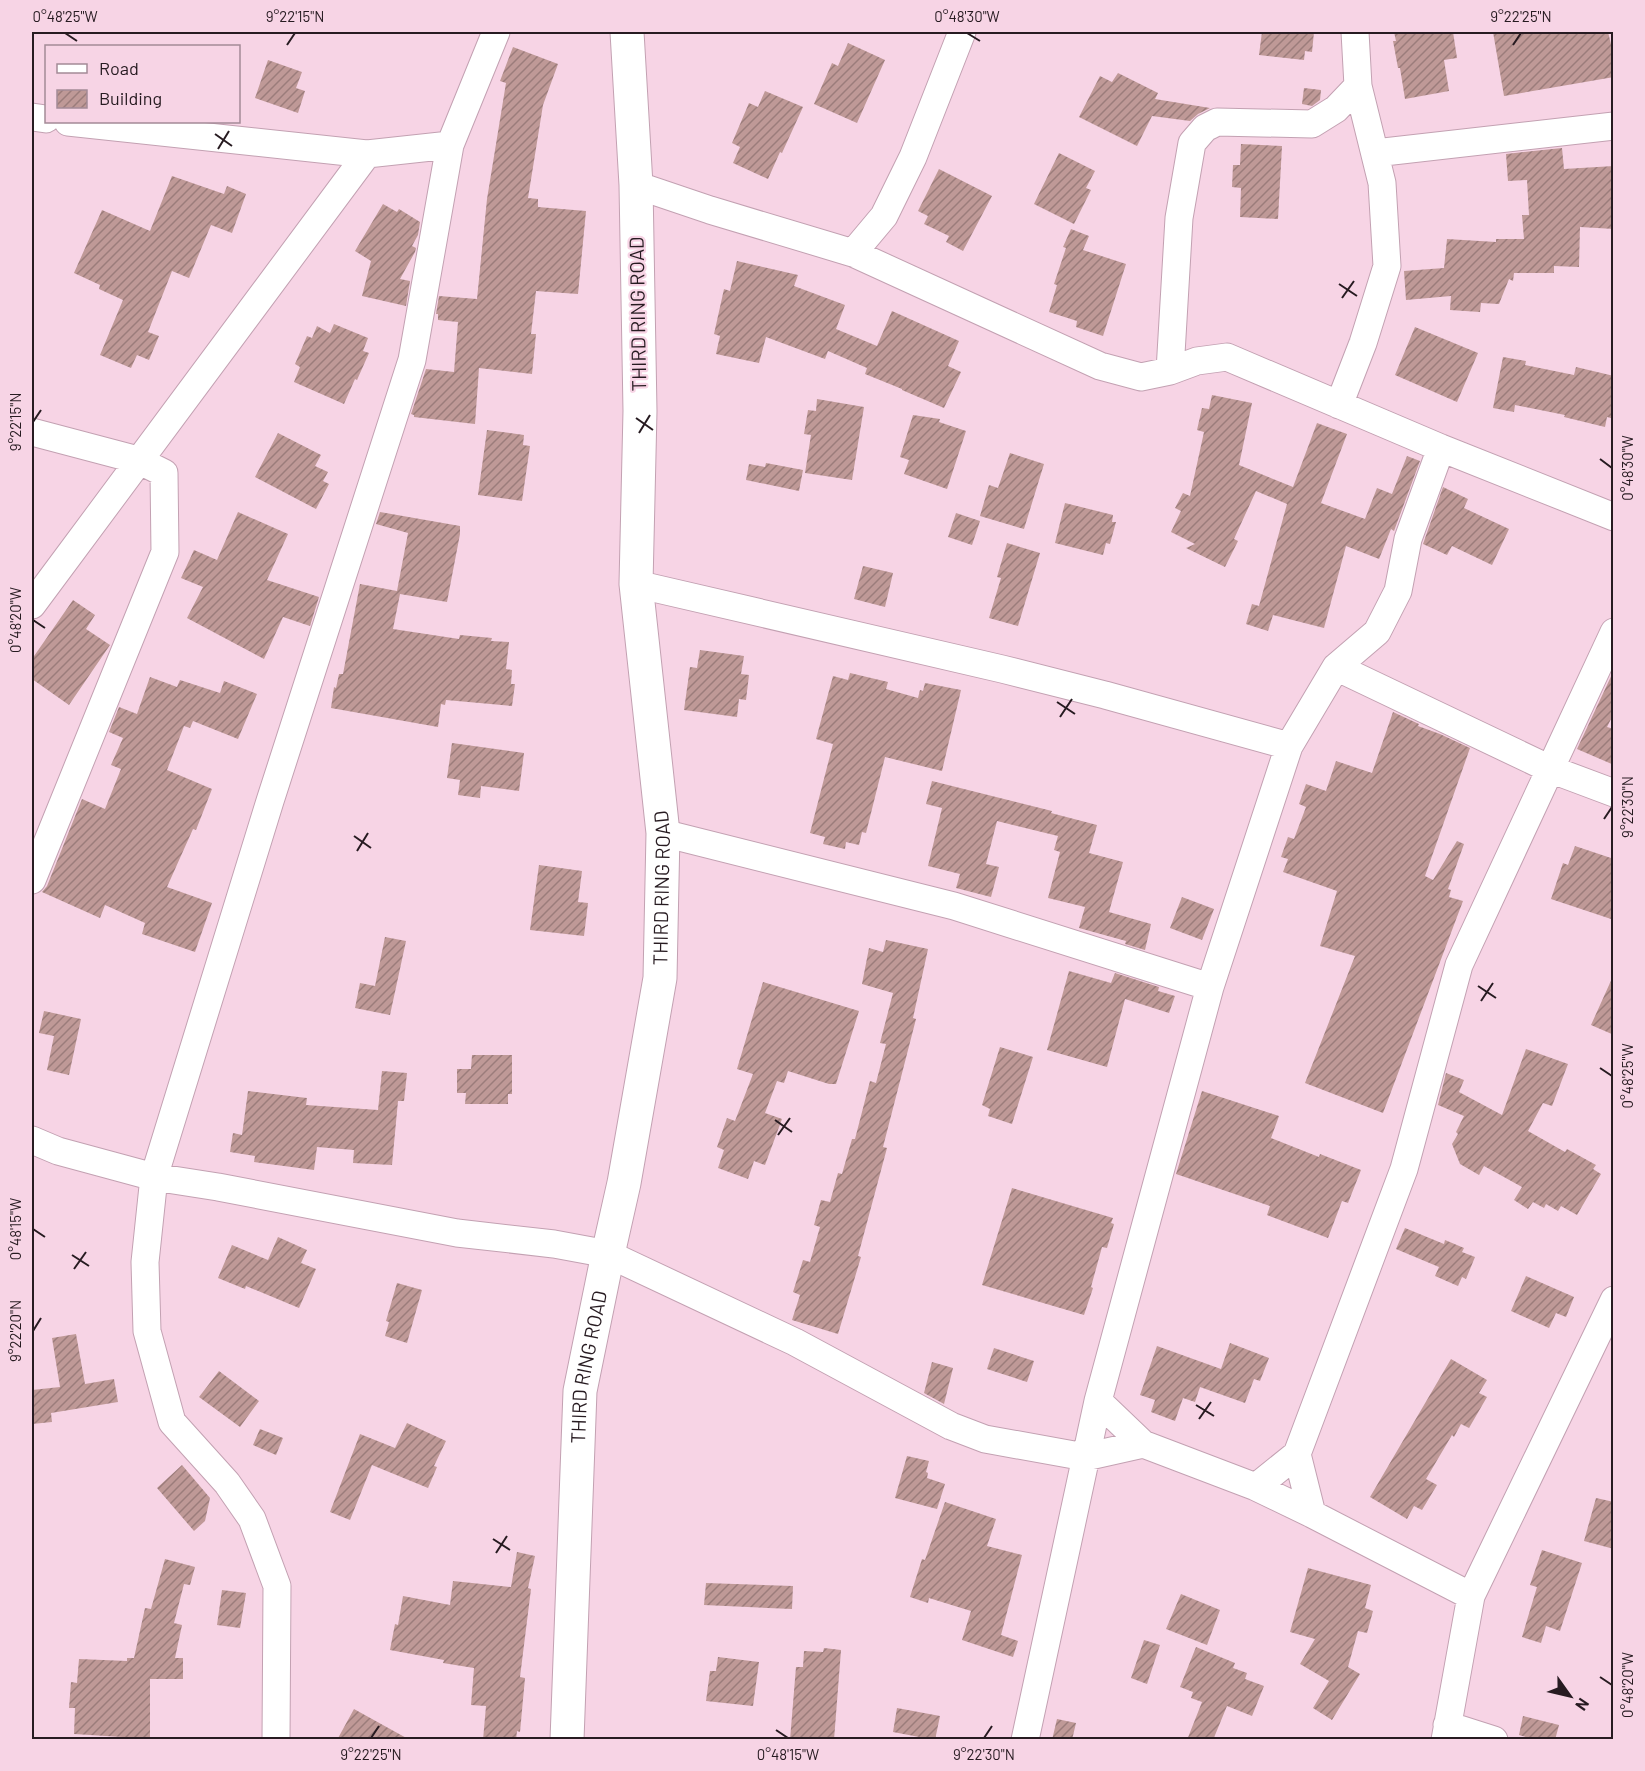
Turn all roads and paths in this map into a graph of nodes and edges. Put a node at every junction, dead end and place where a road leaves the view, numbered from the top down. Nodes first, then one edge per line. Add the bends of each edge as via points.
1 (496, 32) edge
2 (627, 32) edge
3 (962, 32) edge
4 (1355, 32) edge
5 (1358, 86) junction
6 (77, 123) edge
7 (1614, 126) edge
8 (450, 145) junction
9 (1375, 153) junction
10 (368, 154) junction
11 (636, 185) junction
12 (853, 253) junction
13 (1170, 371) junction
14 (1339, 405) junction
15 (32, 432) edge
16 (1441, 448) junction
17 (138, 460) junction
18 (1614, 517) edge
19 (636, 584) junction
20 (32, 605) edge
21 (1614, 632) edge
22 (1336, 667) junction
23 (1289, 746) junction
24 (1550, 769) junction
25 (1614, 793) edge
26 (663, 833) junction
27 (32, 880) edge
28 (1210, 987) junction
29 (32, 1140) edge
30 (154, 1177) junction
31 (608, 1254) junction
32 (1614, 1300) edge
33 (1098, 1401) junction
34 (1143, 1444) junction
35 (1297, 1454) junction
36 (1085, 1457) junction
37 (1256, 1487) junction
38 (1312, 1514) junction
39 (1471, 1596) junction
40 (1446, 1732) edge
41 (276, 1740) edge
42 (567, 1740) edge
43 (1025, 1740) edge
44 (1494, 1740) edge

1 - 8 street
2 - 11 street, THIRD RING ROAD
3 - 12 street via 913,156 884,216
4 - 5 street
5 - 9 street
5 - 13 street via 1336,109 1312,124 1217,122 1205,128 1192,143 1179,218
6 - 10 street
7 - 9 street
8 - 10 street
8 - 30 street via 412,360 273,790
9 - 14 street via 1382,183 1387,266
10 - 17 street
11 - 12 street
11 - 19 street, THIRD RING ROAD via 640,411
12 - 13 street via 1100,366 1141,377
13 - 14 street via 1197,361 1227,357
14 - 16 street
15 - 17 street
16 - 18 street
16 - 22 street via 1408,539 1398,591 1377,632
17 - 20 street
17 - 27 street via 164,473 165,552
19 - 23 street via 1014,672
19 - 26 street, THIRD RING ROAD
21 - 24 street
22 - 23 street
22 - 24 street
23 - 28 street
24 - 25 street
24 - 35 street via 1459,964 1404,1169
26 - 28 street via 954,906
26 - 31 street, THIRD RING ROAD via 660,978
28 - 33 street
29 - 30 street
30 - 31 street via 457,1233
30 - 41 street via 145,1262 147,1331 172,1422 227,1483 252,1519 277,1586
31 - 36 street via 795,1342 951,1426 985,1439
31 - 42 street, THIRD RING ROAD via 580,1391
32 - 39 street
33 - 34 street
33 - 36 street
34 - 36 street
34 - 37 street
35 - 37 street
35 - 38 street
36 - 43 street
37 - 38 street
38 - 39 street
39 - 40 street
40 - 44 street

